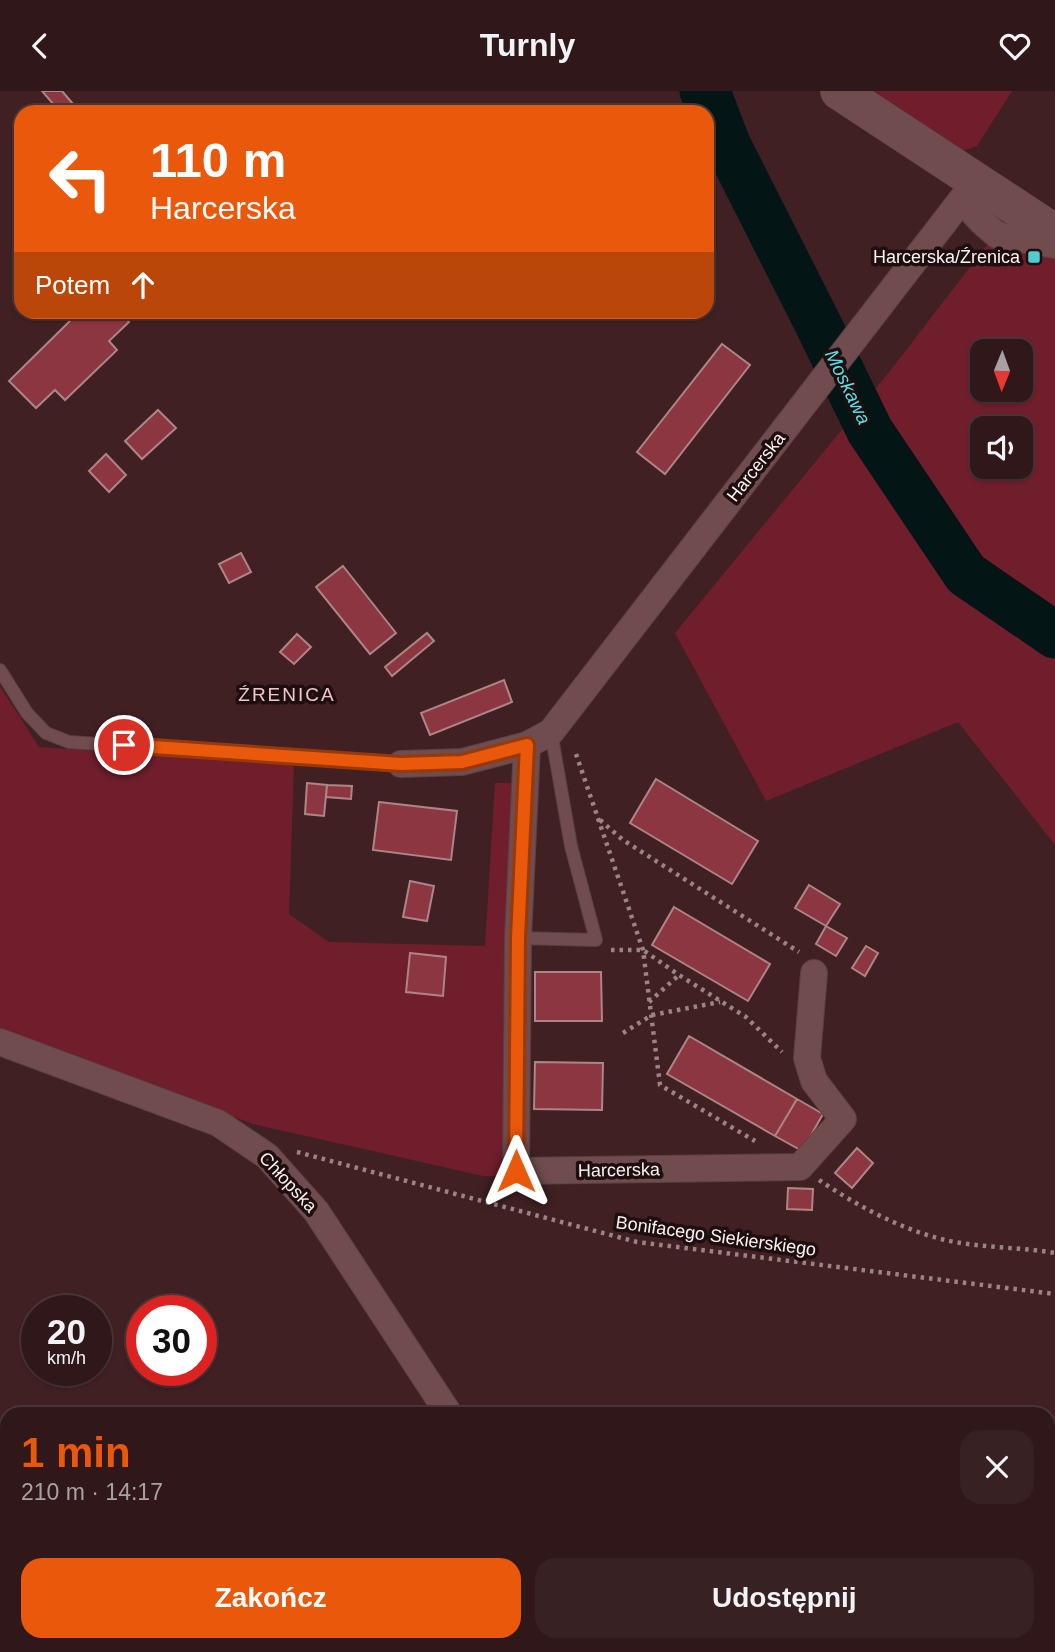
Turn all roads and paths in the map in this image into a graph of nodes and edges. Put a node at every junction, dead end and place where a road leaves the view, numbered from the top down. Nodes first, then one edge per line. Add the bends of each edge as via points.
1 (839, 91) edge
2 (969, 190) junction
3 (1055, 233) edge
4 (1055, 245) edge
5 (0, 670) edge
6 (567, 712) junction
7 (551, 732) junction
8 (527, 745) junction
9 (401, 764) joint
10 (599, 819) junction
11 (518, 938) junction
12 (643, 950) junction
13 (814, 973) joint
14 (679, 975) junction
15 (649, 1002) junction
16 (721, 1002) junction
17 (652, 1015) junction
18 (623, 1033) dead end
19 (0, 1042) edge
20 (814, 1081) junction
21 (288, 1148) dead end
22 (800, 1167) junction
23 (1055, 1253) edge
24 (1055, 1294) edge
25 (444, 1407) edge

1 - 2 street
2 - 3 street
2 - 4 street via 982,222 998,235
2 - 6 street, Harcerska
5 - 9 lane via 27,713 46,733 69,742
6 - 7 street, Harcerska
6 - 10 path via 567,729
7 - 8 street, Harcerska
7 - 11 lane via 571,846 596,940
8 - 9 street, Harcerska via 462,762
8 - 11 street, Harcerska
10 - 12 path
10 - 13 path via 623,841 801,954
11 - 22 street, Harcerska via 516,1171
12 - 14 path
12 - 15 path
13 - 20 street via 807,1058
14 - 15 path
14 - 16 path
15 - 17 path
16 - 17 path
16 - 20 path via 746,1017
17 - 18 path
17 - 22 path via 660,1085
19 - 25 street, Chłopska via 218,1123 267,1156 316,1211
20 - 22 street via 843,1119
21 - 24 path, Bonifacego Siekierskiego via 637,1242
22 - 23 path via 846,1198 909,1230 966,1244

